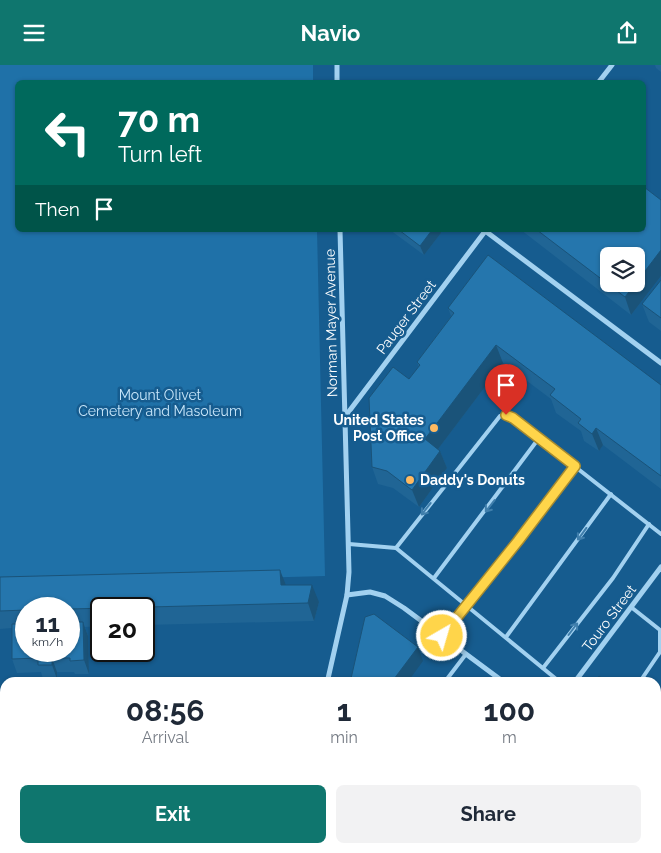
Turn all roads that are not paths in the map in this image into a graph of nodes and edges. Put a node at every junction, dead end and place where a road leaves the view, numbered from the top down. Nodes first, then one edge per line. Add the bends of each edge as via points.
1 (337, 65) edge
2 (612, 65) edge
3 (337, 80) edge
4 (600, 80) edge
5 (340, 232) edge
6 (484, 232) edge
7 (488, 232) edge
8 (661, 363) edge
9 (344, 418) junction
10 (539, 438) junction
11 (575, 466) junction
12 (610, 494) junction
13 (649, 524) junction
14 (661, 534) edge
15 (349, 544) junction
16 (396, 548) junction
17 (661, 567) edge
18 (434, 578) junction
19 (347, 595) junction
20 (467, 605) junction
21 (631, 607) junction
22 (660, 631) edge
23 (442, 636) junction
24 (506, 637) junction
25 (466, 654) junction
26 (543, 668) junction
27 (328, 677) edge
28 (449, 677) edge
29 (496, 677) edge
30 (554, 677) edge
31 (578, 677) edge
32 (643, 677) edge

1 - 3 street
2 - 4 street
5 - 9 street, Norman Mayer Avenue
6 - 9 street, Pauger Street
7 - 8 street
9 - 15 street, Norman Mayer Avenue
10 - 11 lane
10 -> 16 lane via 513,418 500,416
10 -> 18 lane
11 - 12 lane
11 - 20 lane
12 - 13 lane
12 -> 24 lane
13 - 14 lane
26 -> 13 lane via 613,578
15 - 16 lane
15 - 19 street, Norman Mayer Avenue
16 - 18 lane
17 - 21 street, Touro Street
18 - 20 lane
19 - 23 street via 370,592 385,596
19 - 27 street, Norman Mayer Avenue
20 - 23 lane
20 - 24 lane
21 - 22 lane
21 - 31 street, Touro Street
22 - 32 lane via 660,652
23 - 25 street
24 - 26 lane
25 - 28 lane
25 - 29 street
26 - 30 lane

